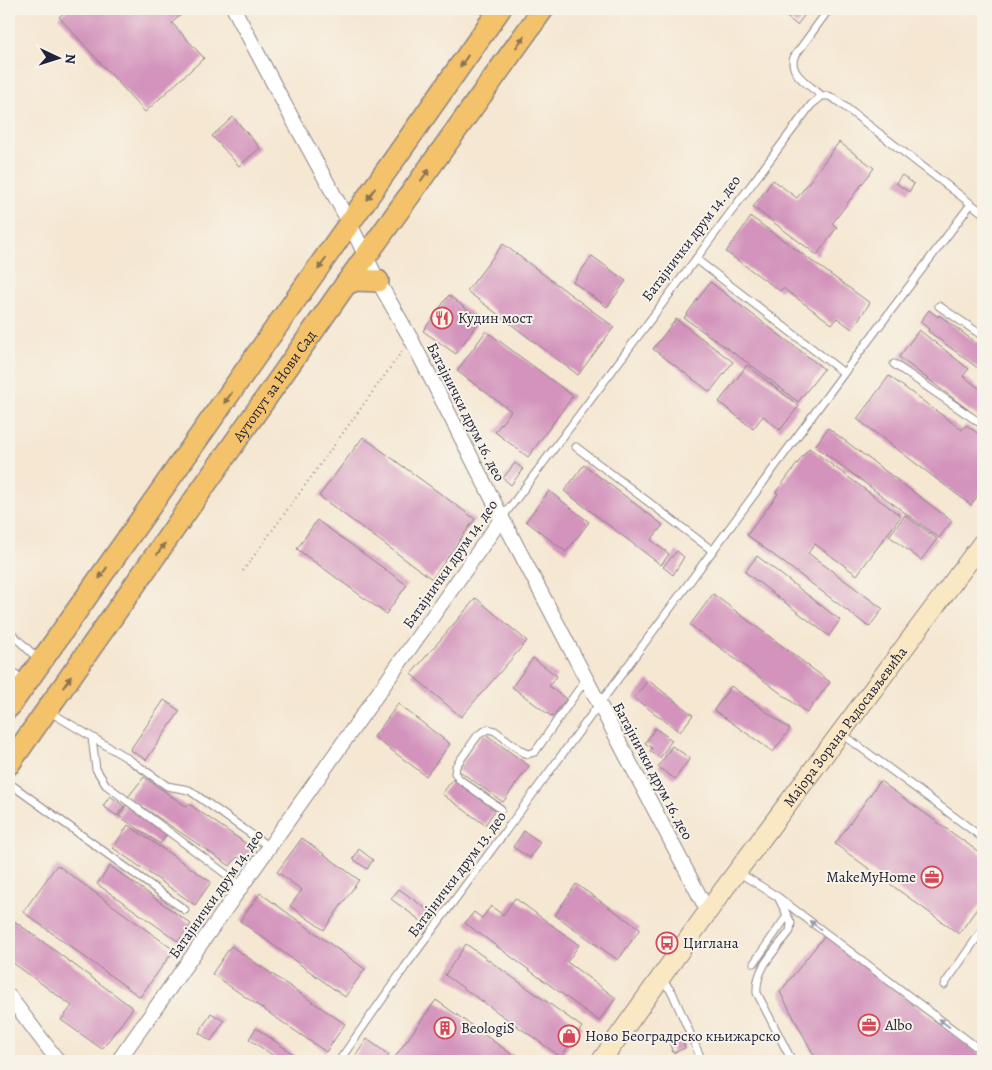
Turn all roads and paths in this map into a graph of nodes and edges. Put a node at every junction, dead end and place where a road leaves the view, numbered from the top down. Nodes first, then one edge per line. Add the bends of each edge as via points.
1 (234, 9) edge
2 (500, 9) edge
3 (543, 9) edge
4 (829, 9) edge
5 (822, 96) junction
6 (971, 204) junction
7 (983, 213) edge
8 (350, 224) junction
9 (366, 257) junction
10 (696, 259) junction
11 (378, 281) junction
12 (346, 284) junction
13 (939, 306) dead end
14 (983, 336) edge
15 (411, 339) junction
16 (894, 364) dead end
17 (844, 373) junction
18 (983, 425) edge
19 (576, 447) dead end
20 (502, 518) junction
21 (983, 542) edge
22 (713, 551) junction
23 (243, 570) dead end
24 (9, 631) edge
25 (41, 662) junction
26 (9, 668) edge
27 (587, 679) junction
28 (26, 683) junction
29 (600, 704) junction
30 (9, 707) edge
31 (47, 710) junction
32 (841, 733) junction
33 (92, 738) junction
34 (9, 764) edge
35 (9, 783) edge
36 (502, 809) dead end
37 (983, 838) edge
38 (269, 847) junction
39 (737, 872) junction
40 (242, 886) junction
41 (778, 897) junction
42 (185, 910) dead end
43 (708, 912) junction
44 (787, 916) junction
45 (983, 929) edge
46 (754, 963) dead end
47 (661, 978) junction
48 (944, 984) dead end
49 (9, 996) edge
50 (983, 1052) edge
51 (58, 1061) edge
52 (118, 1061) edge
53 (339, 1061) edge
54 (601, 1061) edge
55 (702, 1061) edge
56 (792, 1061) edge

1 - 8 street, Батајнички друм 16. део
2 -> 8 main road
9 -> 3 main road, Аутопут за Нови Сад
4 - 5 lane via 792,63 793,71
5 - 6 lane via 836,100
5 - 10 lane, Батајнички друм 14. део via 810,105
6 - 7 lane
6 - 17 lane
8 - 9 street, Батајнички друм 16. део
8 -> 25 main road
9 - 11 street, Батајнички друм 16. део
9 - 12 main road, Аутопут за Нови Сад
10 - 17 lane
10 - 20 lane, Батајнички друм 14. део
11 - 12 main road via 356,280
11 - 15 street, Батајнички друм 16. део
31 -> 12 main road, Аутопут за Нови Сад
13 - 14 lane
15 - 20 street, Батајнички друм 16. део
15 - 23 path
16 - 18 lane
17 - 22 lane
19 - 22 lane
20 - 27 street, Батајнички друм 16. део
20 - 38 street, Батајнички друм 14. део
21 - 32 main road, Мајора Зорана Радосављевића
22 - 29 lane
24 - 25 lane
25 - 28 main road
26 - 28 lane
27 - 29 street, Батајнички друм 16. део
27 - 36 lane via 535,752 523,752 488,729 481,731 456,766 459,780
28 - 30 main road
29 - 43 street, Батајнички друм 16. део
29 - 53 lane, Батајнички друм 13. део
31 - 33 lane
31 - 34 main road, Аутопут за Нови Сад
32 - 37 lane
32 - 39 main road, Мајора Зорана Радосављевића
33 - 38 lane via 167,786 189,790
33 - 40 lane via 96,769 106,785
35 - 42 lane
38 - 40 street, Батајнички друм 14. део
39 - 41 lane
39 - 43 main road, Мајора Зорана Радосављевића
40 - 52 street, Батајнички друм 14. део
41 - 44 lane
50 -> 41 lane
43 - 47 main road, Мајора Зорана Радосављевића
44 - 46 lane
44 - 56 lane via 792,924 790,931 759,972 756,982 757,993
45 - 48 lane
47 - 54 main road, Мајора Зорана Радосављевића
47 - 55 lane via 672,992
49 - 51 street

